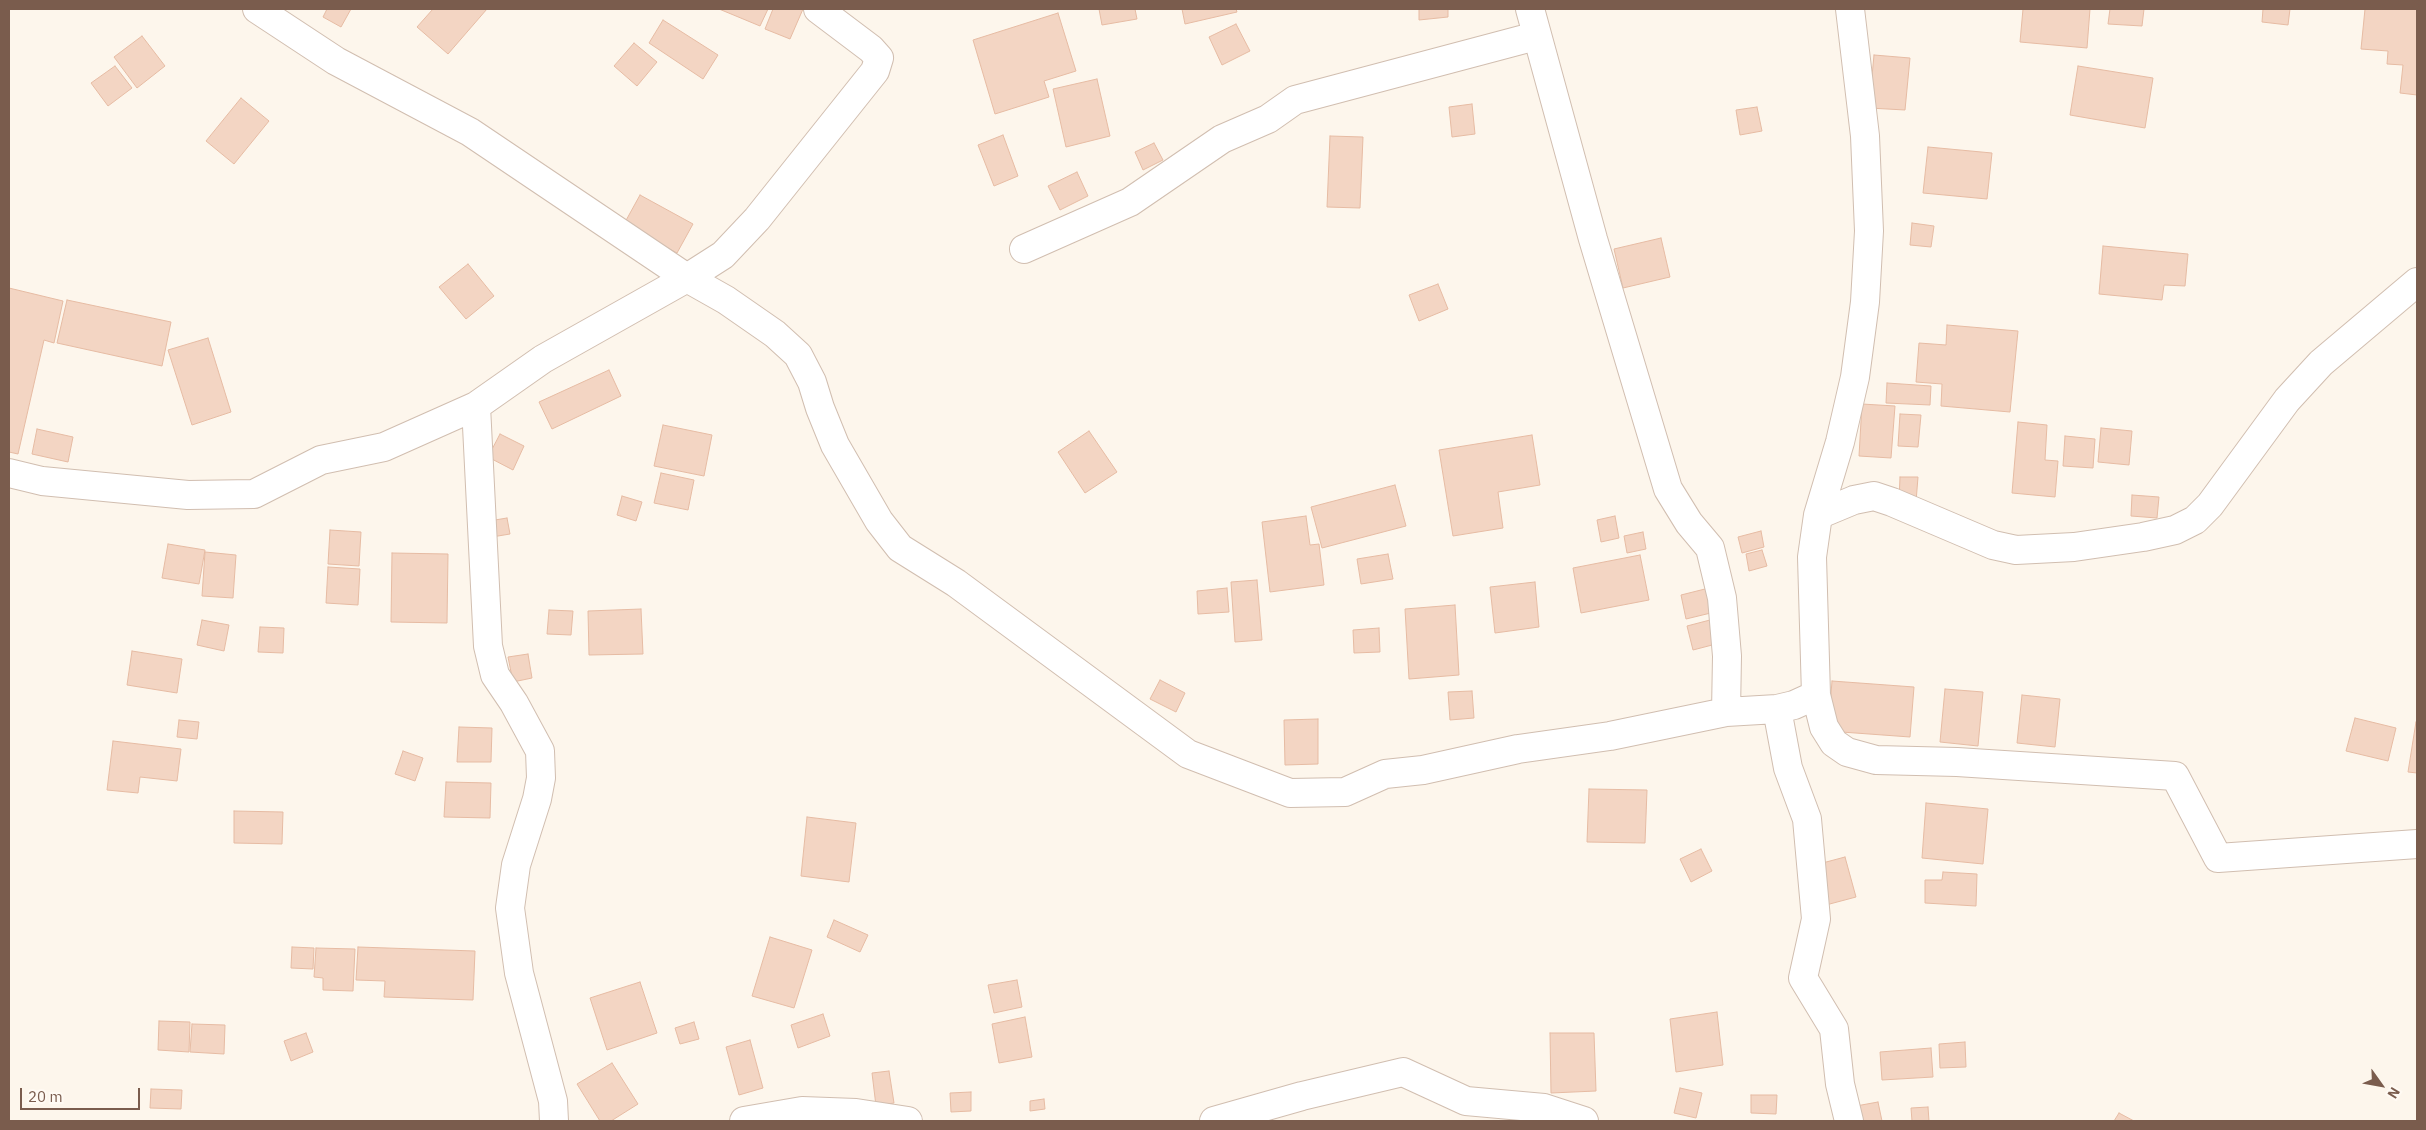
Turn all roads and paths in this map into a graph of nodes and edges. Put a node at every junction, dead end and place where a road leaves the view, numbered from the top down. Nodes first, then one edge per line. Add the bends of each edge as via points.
1 (257, 9) edge
2 (818, 9) edge
3 (1530, 9) edge
4 (1850, 9) edge
5 (1536, 36) junction
6 (1024, 249) dead end
7 (686, 278) junction
8 (2417, 282) edge
9 (476, 406) junction
10 (9, 473) edge
11 (1818, 515) junction
12 (1816, 695) junction
13 (1777, 709) junction
14 (1726, 712) junction
15 (2417, 844) edge
16 (554, 1121) edge
17 (744, 1121) edge
18 (908, 1121) edge
19 (1214, 1121) edge
20 (1584, 1121) edge
21 (1849, 1121) edge

1 - 7 street via 336,61 470,132
2 - 7 street via 871,48 879,58 875,71 757,219 723,255
3 - 5 street
4 - 11 street via 1865,146 1869,231 1865,302 1855,377
5 - 6 street via 1295,100 1268,119 1222,139 1130,202
5 - 14 street via 1668,489 1689,524 1710,548 1722,598
7 - 9 street via 543,359
7 - 14 street via 726,300 775,334 798,355 812,382 835,445 879,521 900,548 956,583 1188,754 1290,793 1345,792 1385,774 1423,770 1518,749 1610,736
8 - 11 street via 2321,363 2287,400 2210,505 2195,520 2174,530 2074,547 2016,550 1993,545 1874,496 1854,500
9 - 10 street via 384,447 321,460 254,494 188,495 42,481
9 - 16 street via 488,646 495,675 514,702 540,751 537,799 516,865 510,908 519,973 553,1100
11 - 12 street via 1812,557
12 - 13 street
12 - 15 street via 1824,727 1834,743 1847,752 1876,760 2175,776 2218,858
13 - 14 street
13 - 21 street via 1788,768 1808,828 1816,919 1802,978 1834,1029 1840,1084
17 - 18 street via 802,1111 856,1113
19 - 20 street via 1403,1072 1466,1101 1544,1108

